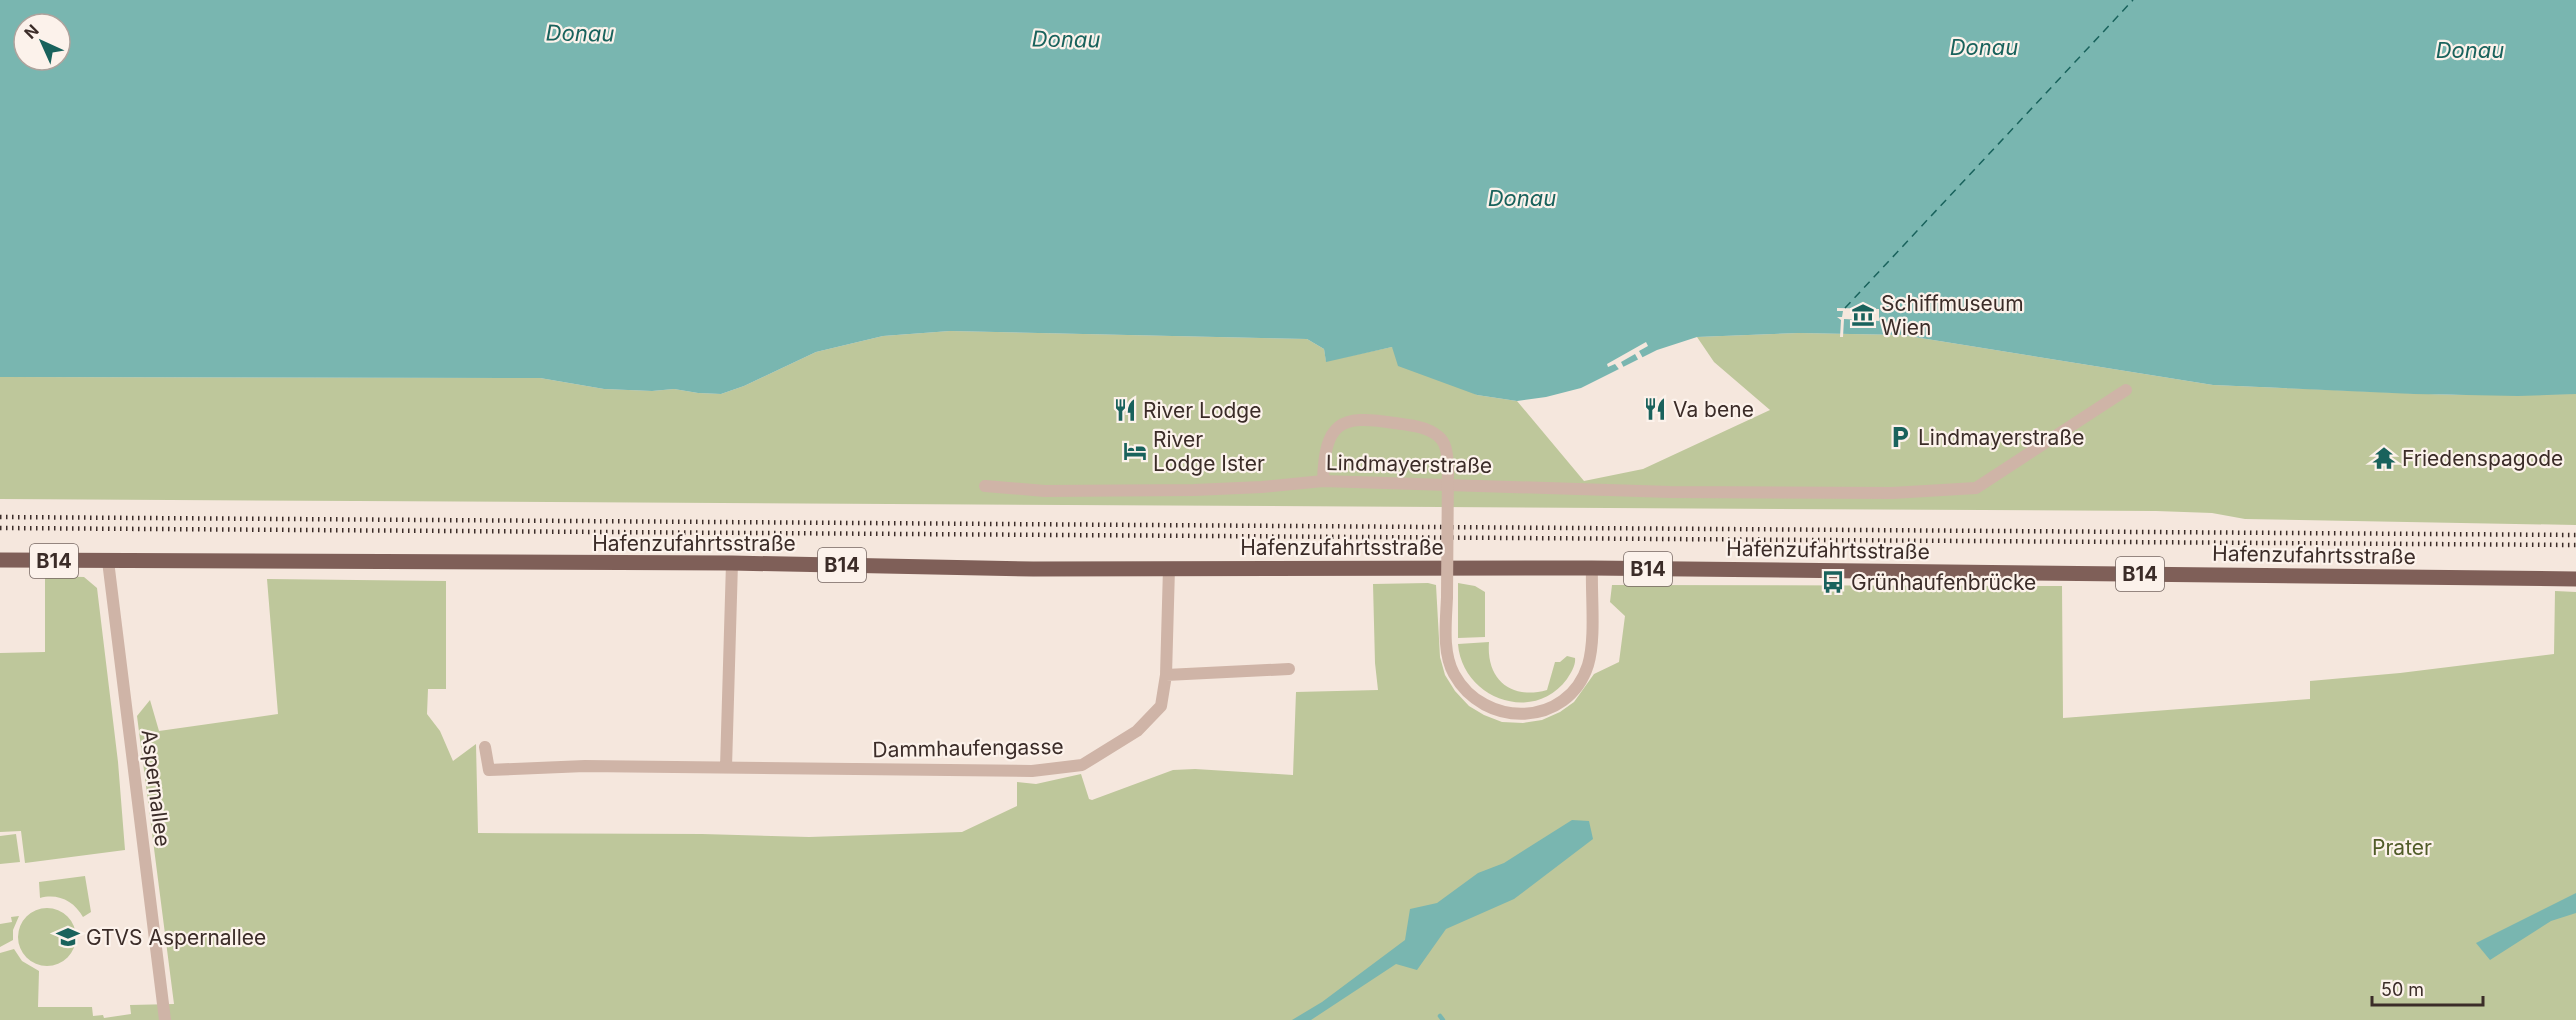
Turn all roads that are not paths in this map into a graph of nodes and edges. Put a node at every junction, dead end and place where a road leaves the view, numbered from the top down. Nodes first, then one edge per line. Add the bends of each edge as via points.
1 (2126, 390) dead end
2 (1323, 481) junction
3 (985, 486) dead end
4 (0, 560) edge
5 (108, 561) junction
6 (732, 563) junction
7 (1169, 568) junction
8 (1592, 568) junction
9 (2576, 579) edge
10 (1289, 669) dead end
11 (1166, 675) junction
12 (485, 747) dead end
13 (726, 767) junction
14 (165, 1020) edge

1 - 2 street, Lindmayerstraße via 1976,488 1892,494 1670,492
2 - 3 street, Lindmayerstraße via 1194,490 1045,491
2 - 8 street, bridge via 1324,451 1332,434 1347,420 1364,418 1420,427 1438,435 1444,443 1448,466 1449,659 1459,681 1480,704 1501,714 1546,710 1578,684 1588,665 1591,641
4 - 5 main road, B14
5 - 6 main road, Hafenzufahrtsstraße / B14
5 - 14 street, Aspernallee
6 - 7 main road, Hafenzufahrtsstraße / B14
6 - 13 street
7 - 8 main road, Hafenzufahrtsstraße / B14
7 - 11 street, Dammhaufengasse
8 - 9 main road, Hafenzufahrtsstraße / B14
10 - 11 street
11 - 13 street, Dammhaufengasse via 1161,706 1137,731 1082,765 1032,771
12 - 13 street, Dammhaufengasse via 489,770 567,766

